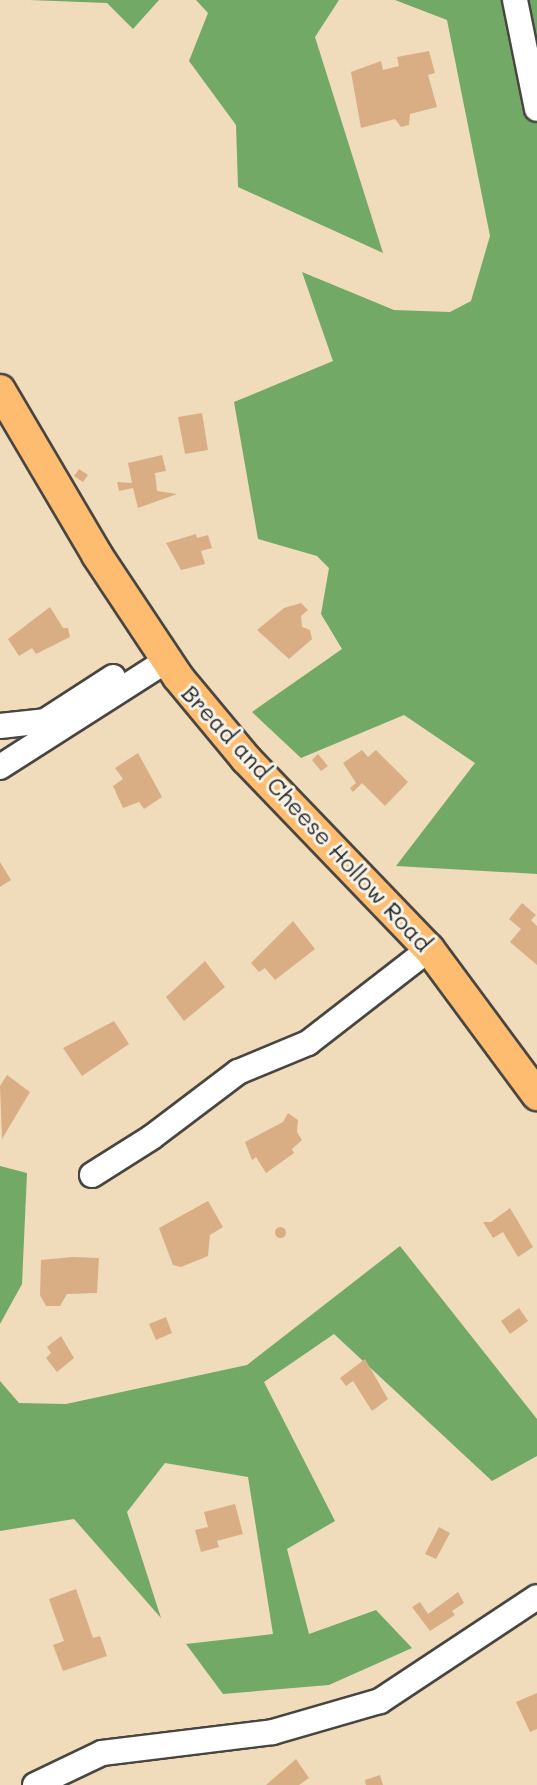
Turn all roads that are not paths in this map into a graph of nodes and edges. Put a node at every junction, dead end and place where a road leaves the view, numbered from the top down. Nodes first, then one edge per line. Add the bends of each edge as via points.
1 (514, 0) edge
2 (537, 109) edge
3 (0, 390) edge
4 (161, 654) junction
5 (0, 726) edge
6 (0, 767) edge
7 (429, 950) junction
8 (537, 1095) edge
9 (92, 1175) dead end
10 (537, 1597) edge
11 (35, 1785) edge

1 - 2 street
3 - 4 main road, Bread and Cheese Hollow Road
4 - 5 street via 45,721
4 - 6 street
4 - 7 main road, Bread and Cheese Hollow Road via 246,759
7 - 8 main road, Bread and Cheese Hollow Road
7 - 9 street via 308,1043 238,1072 152,1137
10 - 11 street via 380,1701 273,1732 102,1753

